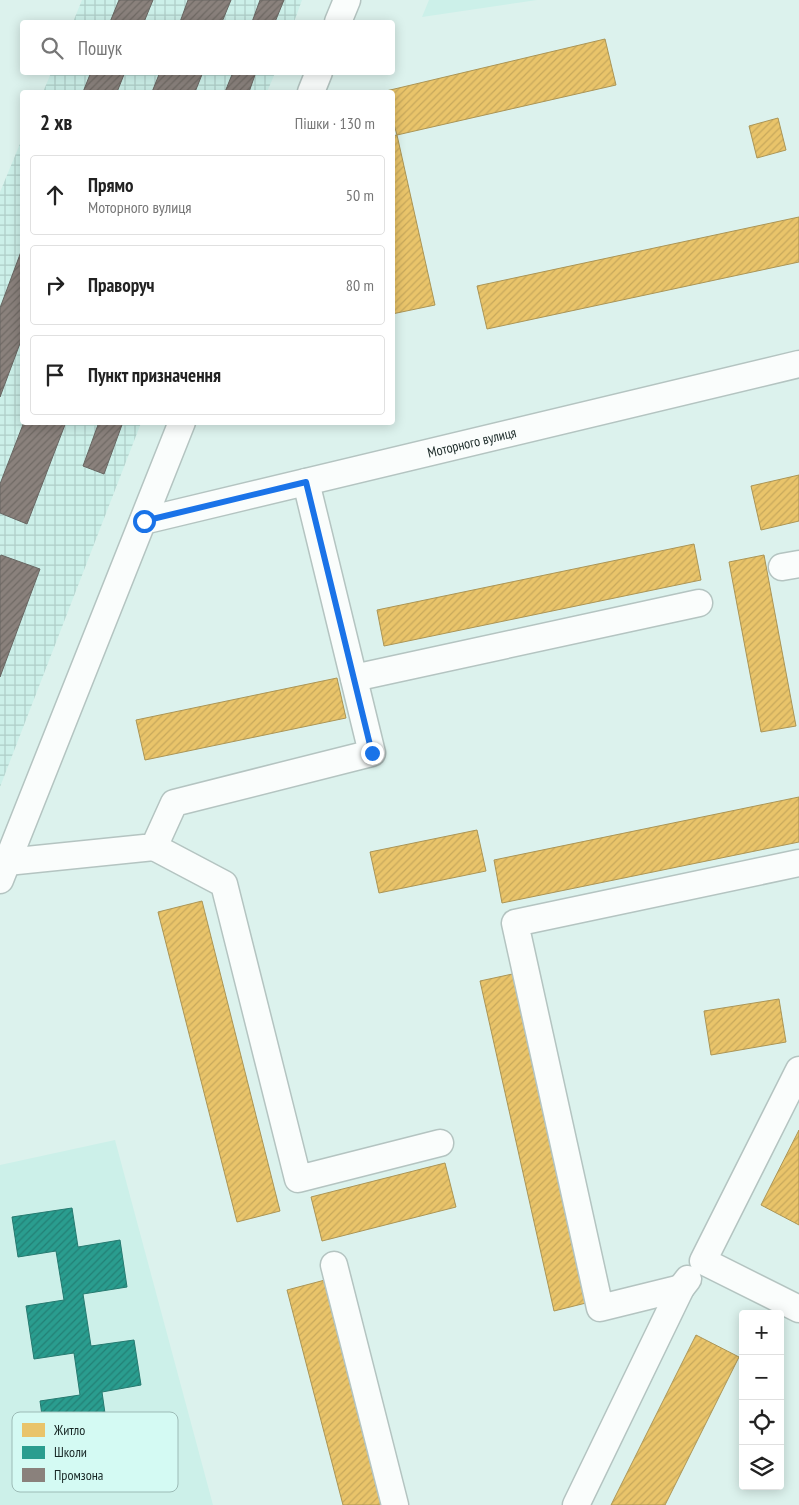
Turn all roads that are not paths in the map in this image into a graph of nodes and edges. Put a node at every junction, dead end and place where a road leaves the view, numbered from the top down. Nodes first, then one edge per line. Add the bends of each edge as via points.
1 (347, 0) edge
2 (339, 20) edge
3 (318, 75) edge
4 (312, 90) edge
5 (799, 364) edge
6 (181, 425) edge
7 (306, 482) junction
8 (144, 521) junction
9 (698, 603) dead end
10 (354, 678) junction
11 (154, 847) junction
12 (799, 863) edge
13 (4, 871) edge
14 (799, 1070) edge
15 (440, 1143) dead end
16 (702, 1261) junction
17 (334, 1265) dead end
18 (681, 1288) junction
19 (799, 1309) edge
20 (395, 1505) edge
21 (576, 1505) edge

1 - 2 street
3 - 4 street
5 - 7 street, Моторного вулиця
6 - 8 street
7 - 8 street, Моторного вулиця
7 - 10 street
8 - 13 street
9 - 10 street
10 - 11 street via 372,753 174,803
11 - 13 street
11 - 15 street via 224,884 298,1179
12 - 18 street via 515,923 600,1308
14 - 16 street
16 - 18 street
16 - 19 street
17 - 20 street
18 - 21 street

